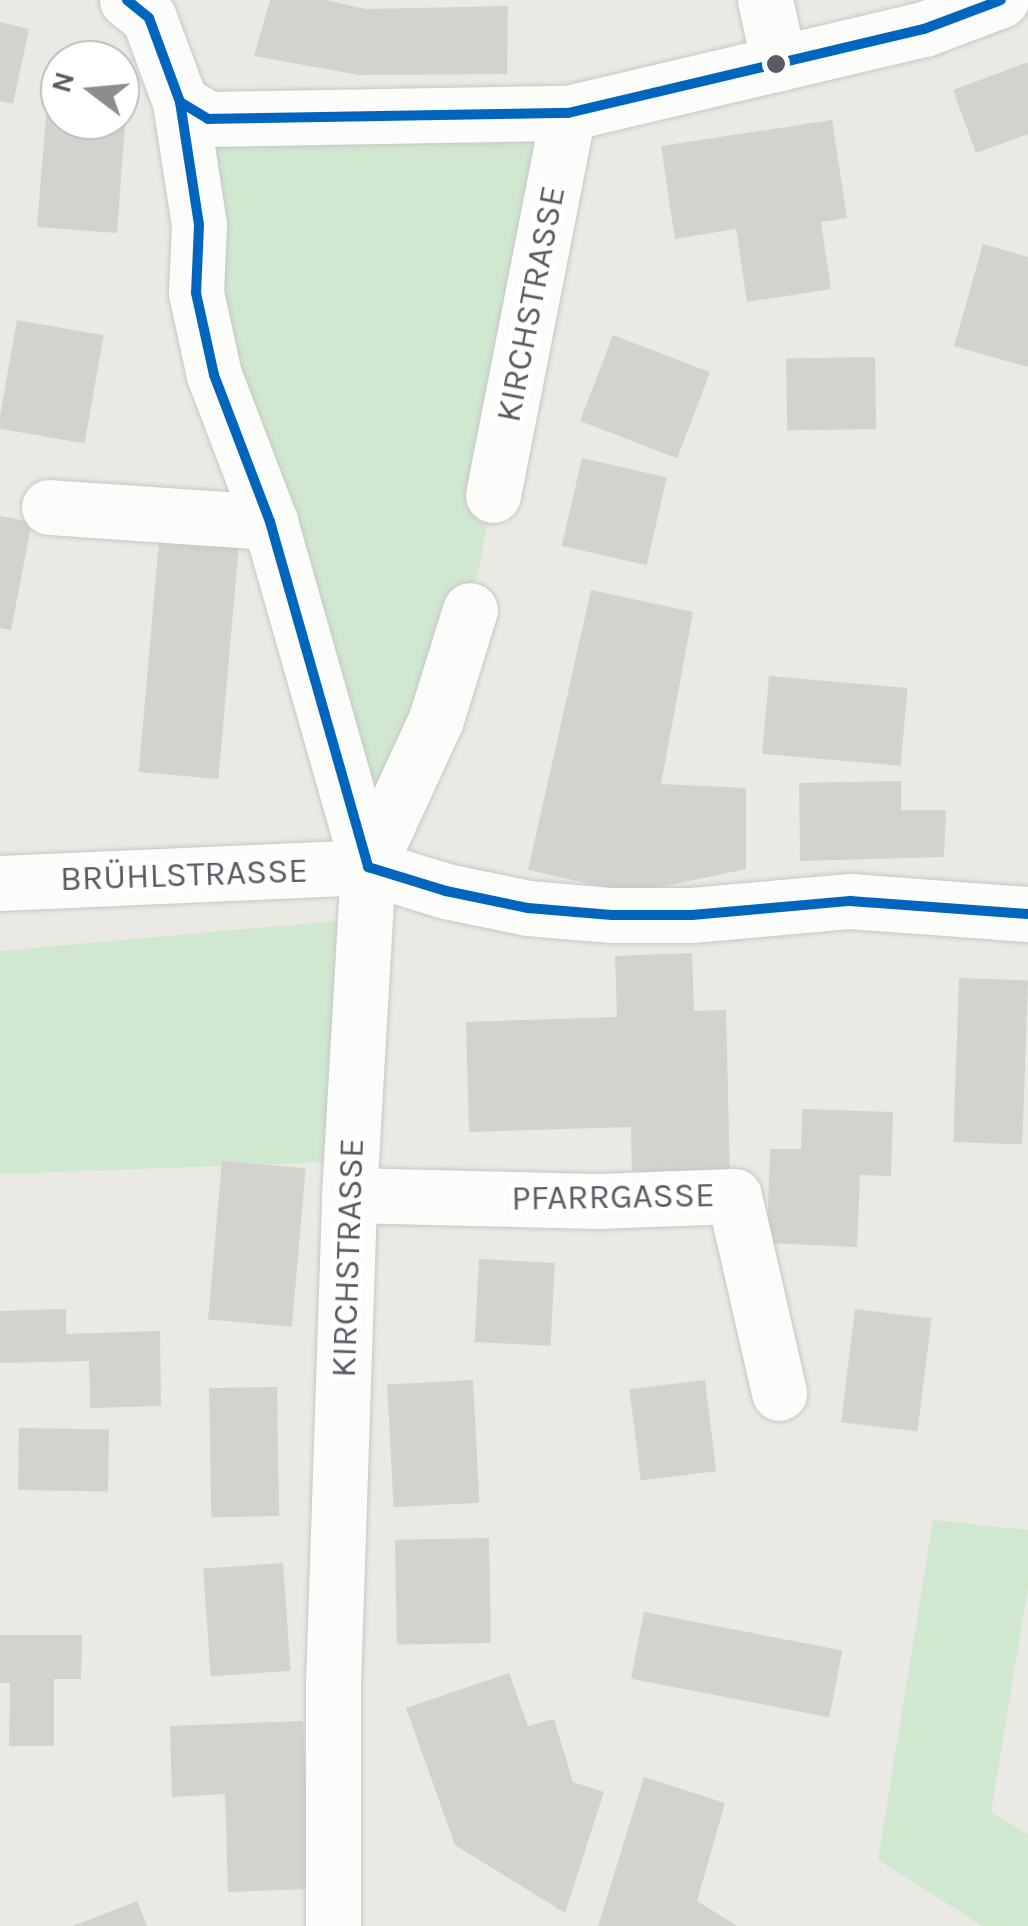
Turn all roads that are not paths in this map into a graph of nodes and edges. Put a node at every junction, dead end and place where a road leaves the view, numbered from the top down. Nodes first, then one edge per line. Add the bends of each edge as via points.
1 (128, 0) edge
2 (764, 0) edge
3 (1002, 0) edge
4 (779, 64) junction
5 (180, 102) junction
6 (568, 113) junction
7 (493, 495) dead end
8 (49, 507) dead end
9 (270, 522) junction
10 (470, 610) dead end
11 (368, 867) junction
12 (0, 883) edge
13 (1028, 914) edge
14 (349, 1195) junction
15 (780, 1393) dead end
16 (333, 1926) edge

1 - 5 street via 149,18
2 - 4 street
3 - 4 street via 924,29
4 - 6 street
5 - 6 street via 208,119
5 - 9 street via 199,224 196,293 214,375
6 - 7 street, KIRCHSTRASSE
8 - 9 street
9 - 11 street
10 - 11 street, KIRCHSTRASSE via 436,719
11 - 12 street, BRÜHLSTRASSE
11 - 13 street, BRÜHLSTRASSE via 511,904 612,915 850,901
11 - 14 street, KIRCHSTRASSE
14 - 15 street, PFARRGASSE via 597,1201 734,1196
14 - 16 street, KIRCHSTRASSE via 332,1684

